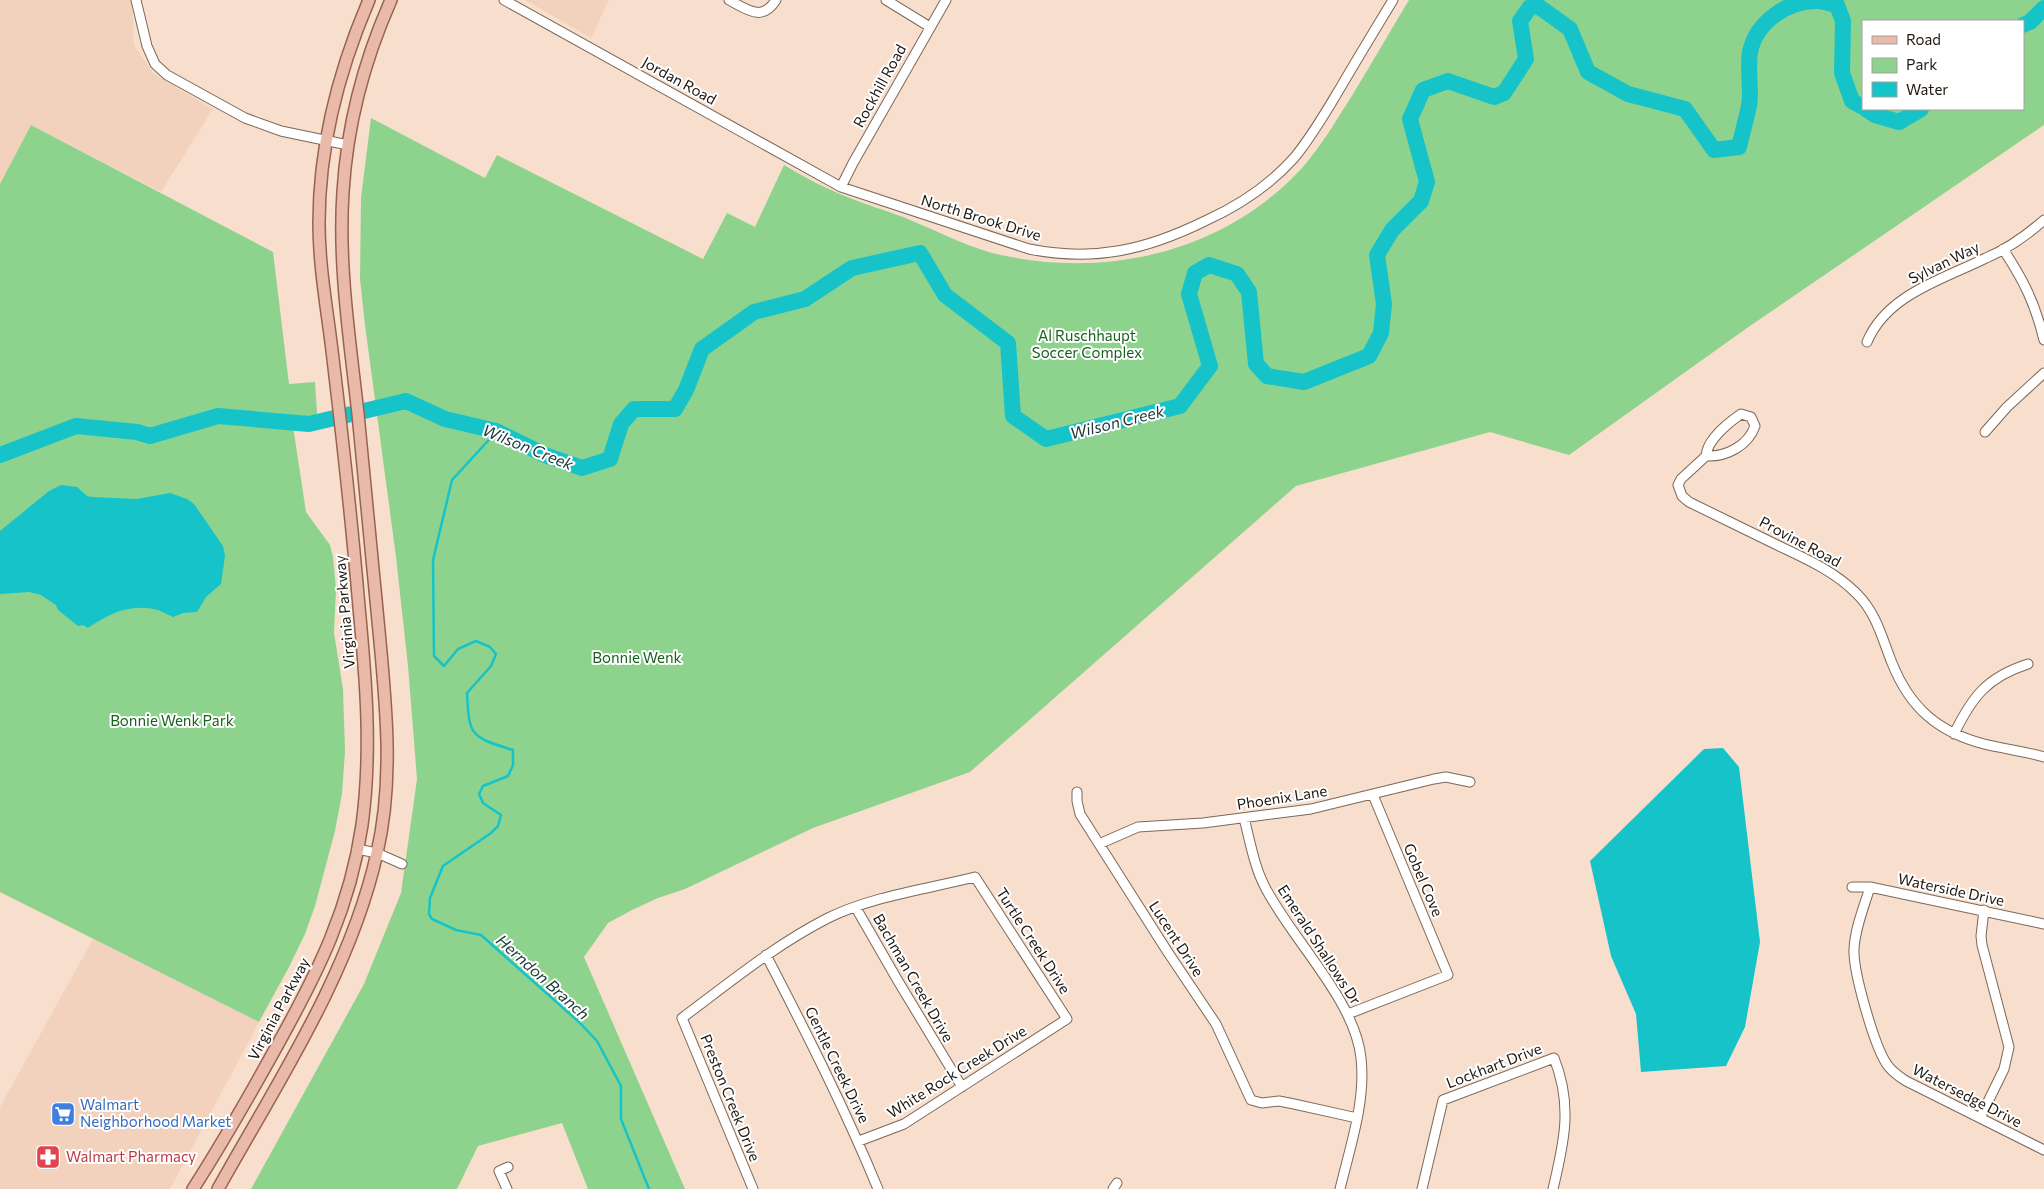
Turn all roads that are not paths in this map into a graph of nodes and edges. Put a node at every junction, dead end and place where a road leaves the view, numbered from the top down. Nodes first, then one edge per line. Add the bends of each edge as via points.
1 (136, 0) edge
2 (369, 0) edge
3 (391, 0) edge
4 (504, 0) edge
5 (730, 0) edge
6 (776, 0) edge
7 (886, 0) edge
8 (946, 0) edge
9 (1393, 0) edge
10 (930, 27) junction
11 (327, 141) junction
12 (348, 145) junction
13 (841, 187) junction
14 (2044, 220) edge
15 (2004, 249) junction
16 (2044, 340) edge
17 (1867, 342) dead end
18 (2044, 373) edge
19 (1985, 432) dead end
20 (1706, 456) junction
21 (2028, 664) dead end
22 (1954, 734) junction
23 (2044, 757) edge
24 (1470, 782) dead end
25 (1077, 792) dead end
26 (1373, 795) junction
27 (1244, 818) junction
28 (1099, 844) junction
29 (357, 848) junction
30 (377, 853) junction
31 (402, 864) dead end
32 (1870, 886) junction
33 (1852, 887) dead end
34 (856, 908) junction
35 (1984, 910) junction
36 (2044, 924) edge
37 (766, 955) junction
38 (1348, 1014) junction
39 (1067, 1019) joint
40 (280, 1040) junction
41 (296, 1049) junction
42 (962, 1087) junction
43 (1357, 1118) junction
44 (1980, 1118) junction
45 (859, 1141) junction
46 (2044, 1150) edge
47 (508, 1167) dead end
48 (193, 1189) edge
49 (218, 1189) edge
50 (507, 1189) edge
51 (753, 1189) edge
52 (878, 1189) edge
53 (1340, 1189) edge
54 (1422, 1189) edge
55 (1553, 1189) edge

1 - 11 street via 147,46 155,64 167,75 245,118 281,131
2 - 11 main road, Virginia Parkway via 340,83
3 - 12 main road via 360,85
4 - 13 street, Jordan Road
5 - 6 street via 760,13 772,8
7 - 10 street
8 - 10 street, Rockhill Road
9 - 13 street, North Brook Drive via 1313,134 1277,174 1247,199 1221,214 1146,246 1081,255 1053,254
10 - 13 street, Rockhill Road
11 - 12 street
11 - 29 main road, Virginia Parkway via 319,222 322,272 349,494 368,735 364,802
12 - 30 main road via 342,225 348,331 387,723 385,788
14 - 15 street, Sylvan Way
15 - 16 street via 2032,298
15 - 17 street, Sylvan Way via 1914,292 1874,326
18 - 19 street
20 - 20 street via 1710,445 1735,418 1741,414 1751,417 1755,426 1753,432 1739,447 1724,454
20 - 22 street, Provine Road via 1681,478 1679,490 1682,496 1816,563 1847,585 1870,610 1897,677 1913,703 1935,723
21 - 22 street via 2001,674 1987,684 1968,706
22 - 23 street, Provine Road via 1986,745
24 - 26 street, Phoenix Lane via 1434,779
25 - 28 street, Lucent Drive via 1080,814
26 - 27 street, Phoenix Lane via 1311,809
26 - 38 street, Gobel Cove via 1448,975
27 - 28 street, Phoenix Lane via 1138,827
27 - 38 street, Emerald Shallows Dr via 1264,886
28 - 43 street, Lucent Drive via 1216,1024 1249,1097 1255,1102 1287,1102
29 - 30 street
29 - 40 main road, Virginia Parkway via 328,949
30 - 31 street
30 - 41 main road via 358,917 337,971
32 - 33 street, Waterside Drive
32 - 35 street, Waterside Drive
32 - 44 street, Watersedge Drive via 1855,936 1855,968 1883,1057 1896,1075
34 - 37 street via 828,918
34 - 39 street, Turtle Creek Drive via 975,877
34 - 42 street, Bachman Creek Drive
35 - 36 street, Waterside Drive
35 - 44 street via 1982,945 2009,1047 2004,1069
37 - 45 street, Gentle Creek Drive
37 - 51 street, Preston Creek Drive via 682,1018
38 - 43 street, Emerald Shallows Dr via 1362,1059
39 - 42 street, White Rock Creek Drive
40 - 41 main road
40 - 48 main road, Virginia Parkway
41 - 49 main road
42 - 45 street, White Rock Creek Drive via 904,1124
43 - 53 street, Emerald Shallows Dr
44 - 46 street, Watersedge Drive
45 - 52 street, Gentle Creek Drive
47 - 50 street via 499,1171
54 - 55 street, Lockhart Drive via 1443,1100 1554,1058 1565,1102 1565,1138

